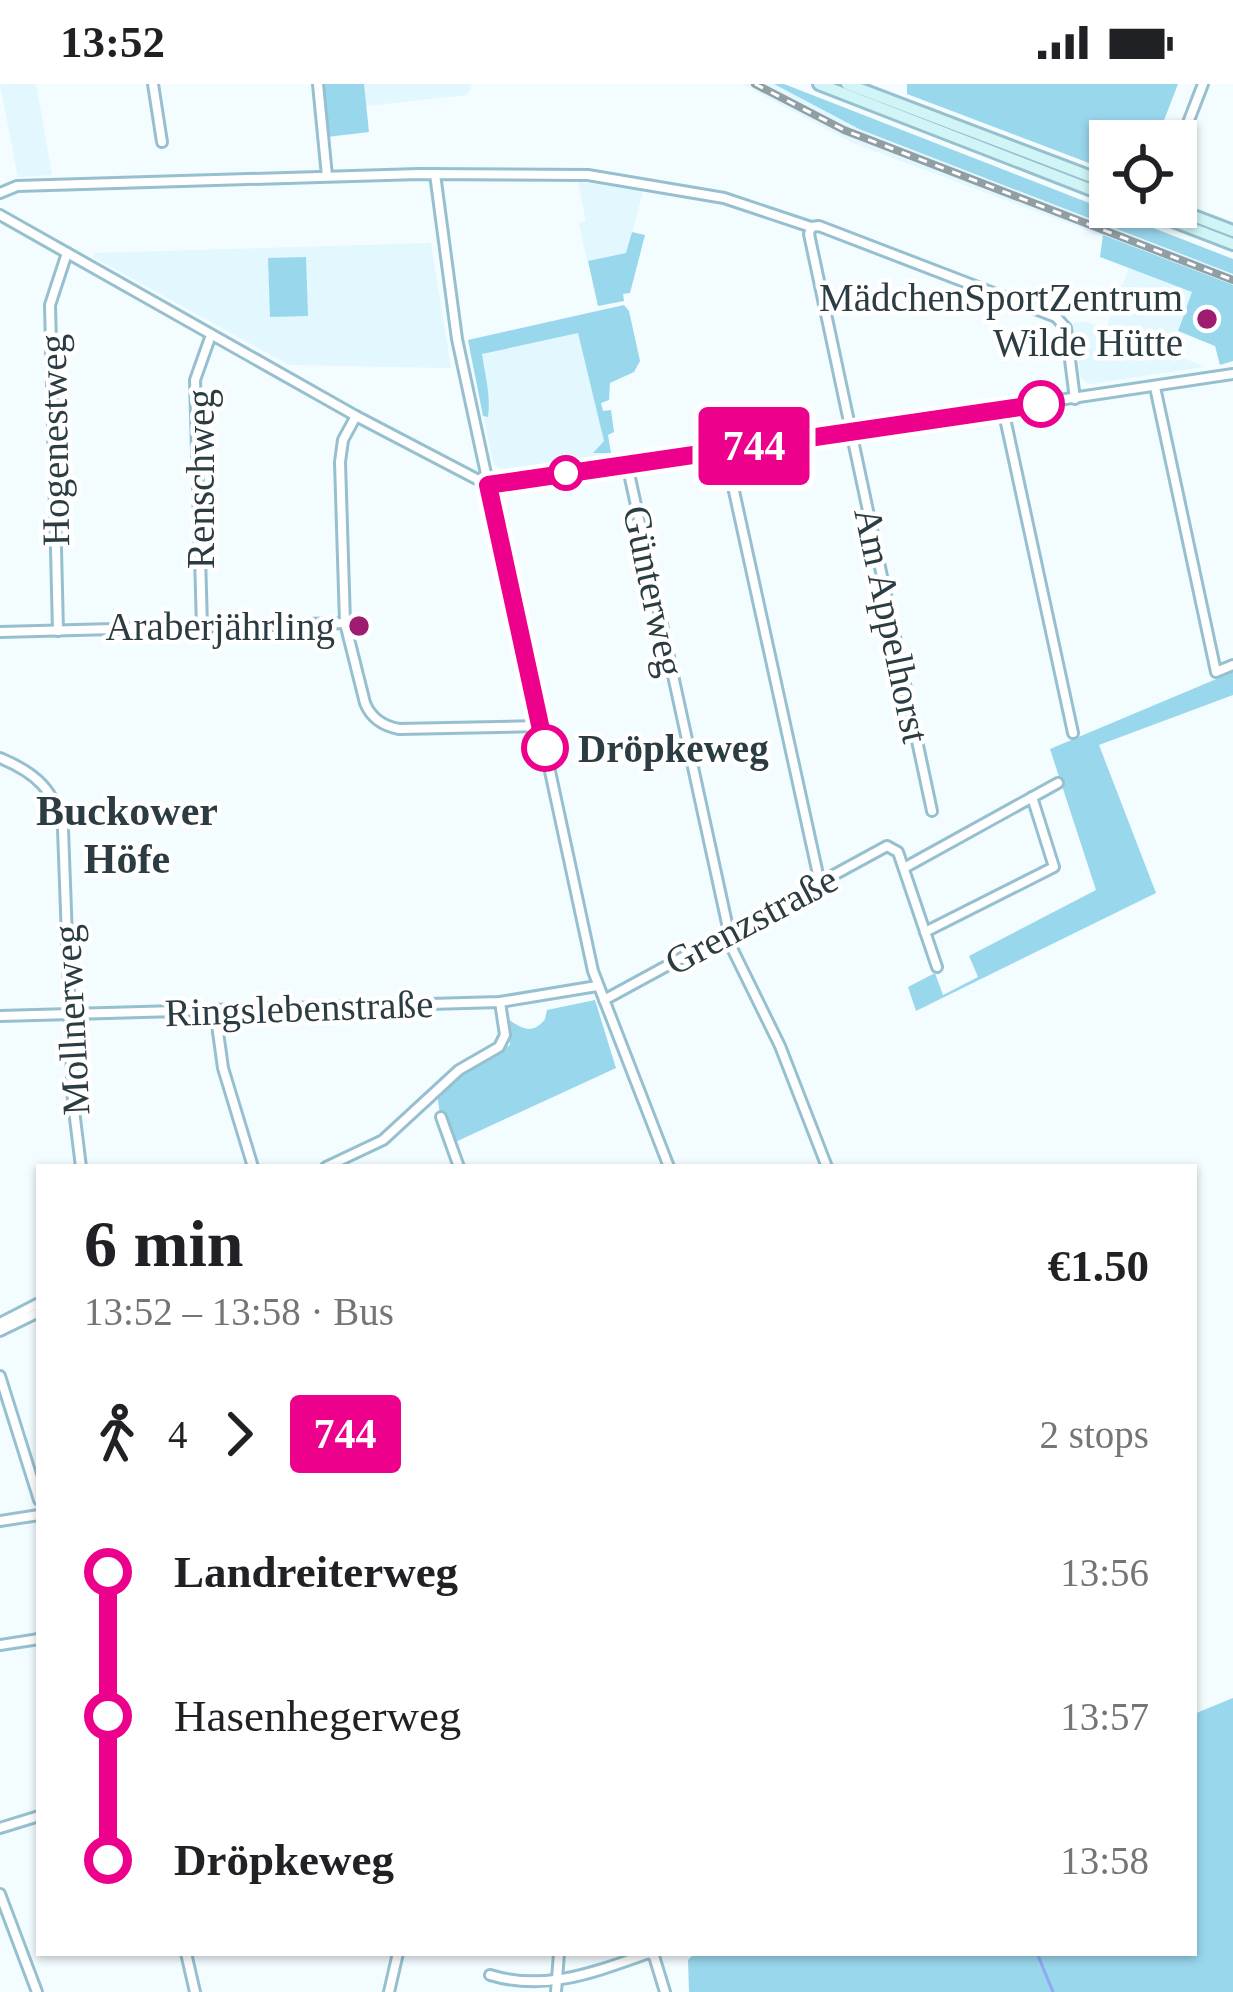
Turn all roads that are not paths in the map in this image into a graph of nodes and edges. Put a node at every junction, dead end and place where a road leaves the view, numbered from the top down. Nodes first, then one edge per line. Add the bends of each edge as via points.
1 (153, 84) edge
2 (318, 84) edge
3 (819, 84) edge
4 (847, 84) edge
5 (1203, 84) edge
6 (1189, 120) edge
7 (162, 142) dead end
8 (435, 174) junction
9 (327, 176) junction
10 (1089, 176) edge
11 (1089, 188) edge
12 (0, 194) edge
13 (0, 215) edge
14 (1197, 217) edge
15 (811, 227) junction
16 (1196, 228) edge
17 (1233, 231) edge
18 (1233, 244) edge
19 (67, 253) junction
20 (211, 334) junction
21 (1233, 374) edge
22 (1155, 387) junction
23 (1075, 399) junction
24 (1003, 409) junction
25 (356, 416) junction
26 (851, 431) junction
27 (724, 450) junction
28 (627, 464) junction
29 (488, 485) junction
30 (345, 623) junction
31 (202, 627) junction
32 (58, 631) junction
33 (0, 632) edge
34 (1233, 665) edge
35 (541, 726) junction
36 (1073, 733) dead end
37 (0, 758) edge
38 (1058, 782) dead end
39 (1032, 797) junction
40 (932, 811) dead end
41 (904, 868) junction
42 (819, 879) dead end
43 (726, 932) junction
44 (925, 932) junction
45 (937, 967) dead end
46 (597, 986) junction
47 (603, 998) junction
48 (500, 1002) junction
49 (215, 1010) junction
50 (70, 1014) junction
51 (0, 1016) edge
52 (441, 1117) dead end
53 (81, 1164) edge
54 (252, 1164) edge
55 (332, 1164) edge
56 (458, 1164) edge
57 (668, 1164) edge
58 (826, 1164) edge
59 (36, 1309) edge
60 (0, 1327) edge
61 (0, 1376) edge
62 (36, 1490) edge
63 (36, 1515) edge
64 (0, 1521) edge
65 (36, 1640) edge
66 (0, 1646) edge
67 (36, 1817) edge
68 (0, 1828) edge
69 (0, 1894) edge
70 (187, 1956) edge
71 (397, 1956) edge
72 (559, 1956) edge
73 (641, 1956) edge
74 (650, 1956) edge
75 (490, 1975) dead end
76 (557, 1987) edge
77 (37, 1992) edge
78 (194, 1992) edge
79 (389, 1992) edge
80 (665, 1992) edge

1 - 7 street
2 - 9 street
3 - 11 street
4 - 10 street
5 - 6 street
8 - 9 street
8 - 15 street via 640,181
8 - 29 street
9 - 12 street via 16,185
13 - 19 street
14 - 17 street
15 - 23 street via 1056,317 1068,335
15 - 26 street, Am Appelhorst
16 - 18 street
19 - 20 street
19 - 32 street, Hogenestweg via 50,305
20 - 25 street
20 - 31 street, Renschweg via 195,380
21 - 22 street
22 - 23 street
22 - 34 street via 1216,672
23 - 24 street
24 - 26 street
24 - 36 street
25 - 29 street
25 - 30 street via 340,462
26 - 27 street
26 - 40 street, Am Appelhorst
27 - 28 street
27 - 42 street
28 - 29 street
28 - 43 street, Günterweg
29 - 35 street
30 - 31 street
30 - 35 street via 368,710 386,726
31 - 32 street
32 - 33 street
35 - 46 street
37 - 50 street, Mollnerweg via 40,780 60,815
38 - 39 street
39 - 41 street
39 - 44 street via 1054,867
41 - 43 street, Grenzstraße via 898,852 882,848
41 - 44 street
43 - 47 street, Grenzstraße
43 - 58 street, Günterweg
44 - 45 street
46 - 47 street
46 - 48 street, Ringslebenstraße
47 - 57 street
48 - 49 street, Ringslebenstraße
48 - 55 street via 503,1044 459,1070 383,1140
49 - 50 street, Ringslebenstraße
49 - 54 street
50 - 51 street, Ringslebenstraße
50 - 53 street, Mollnerweg
52 - 56 street
59 - 60 street
61 - 62 street
63 - 64 street
65 - 66 street
67 - 68 street
69 - 77 street
70 - 78 street
71 - 79 street
72 - 76 street
73 - 76 street
74 - 80 street
75 - 76 street

